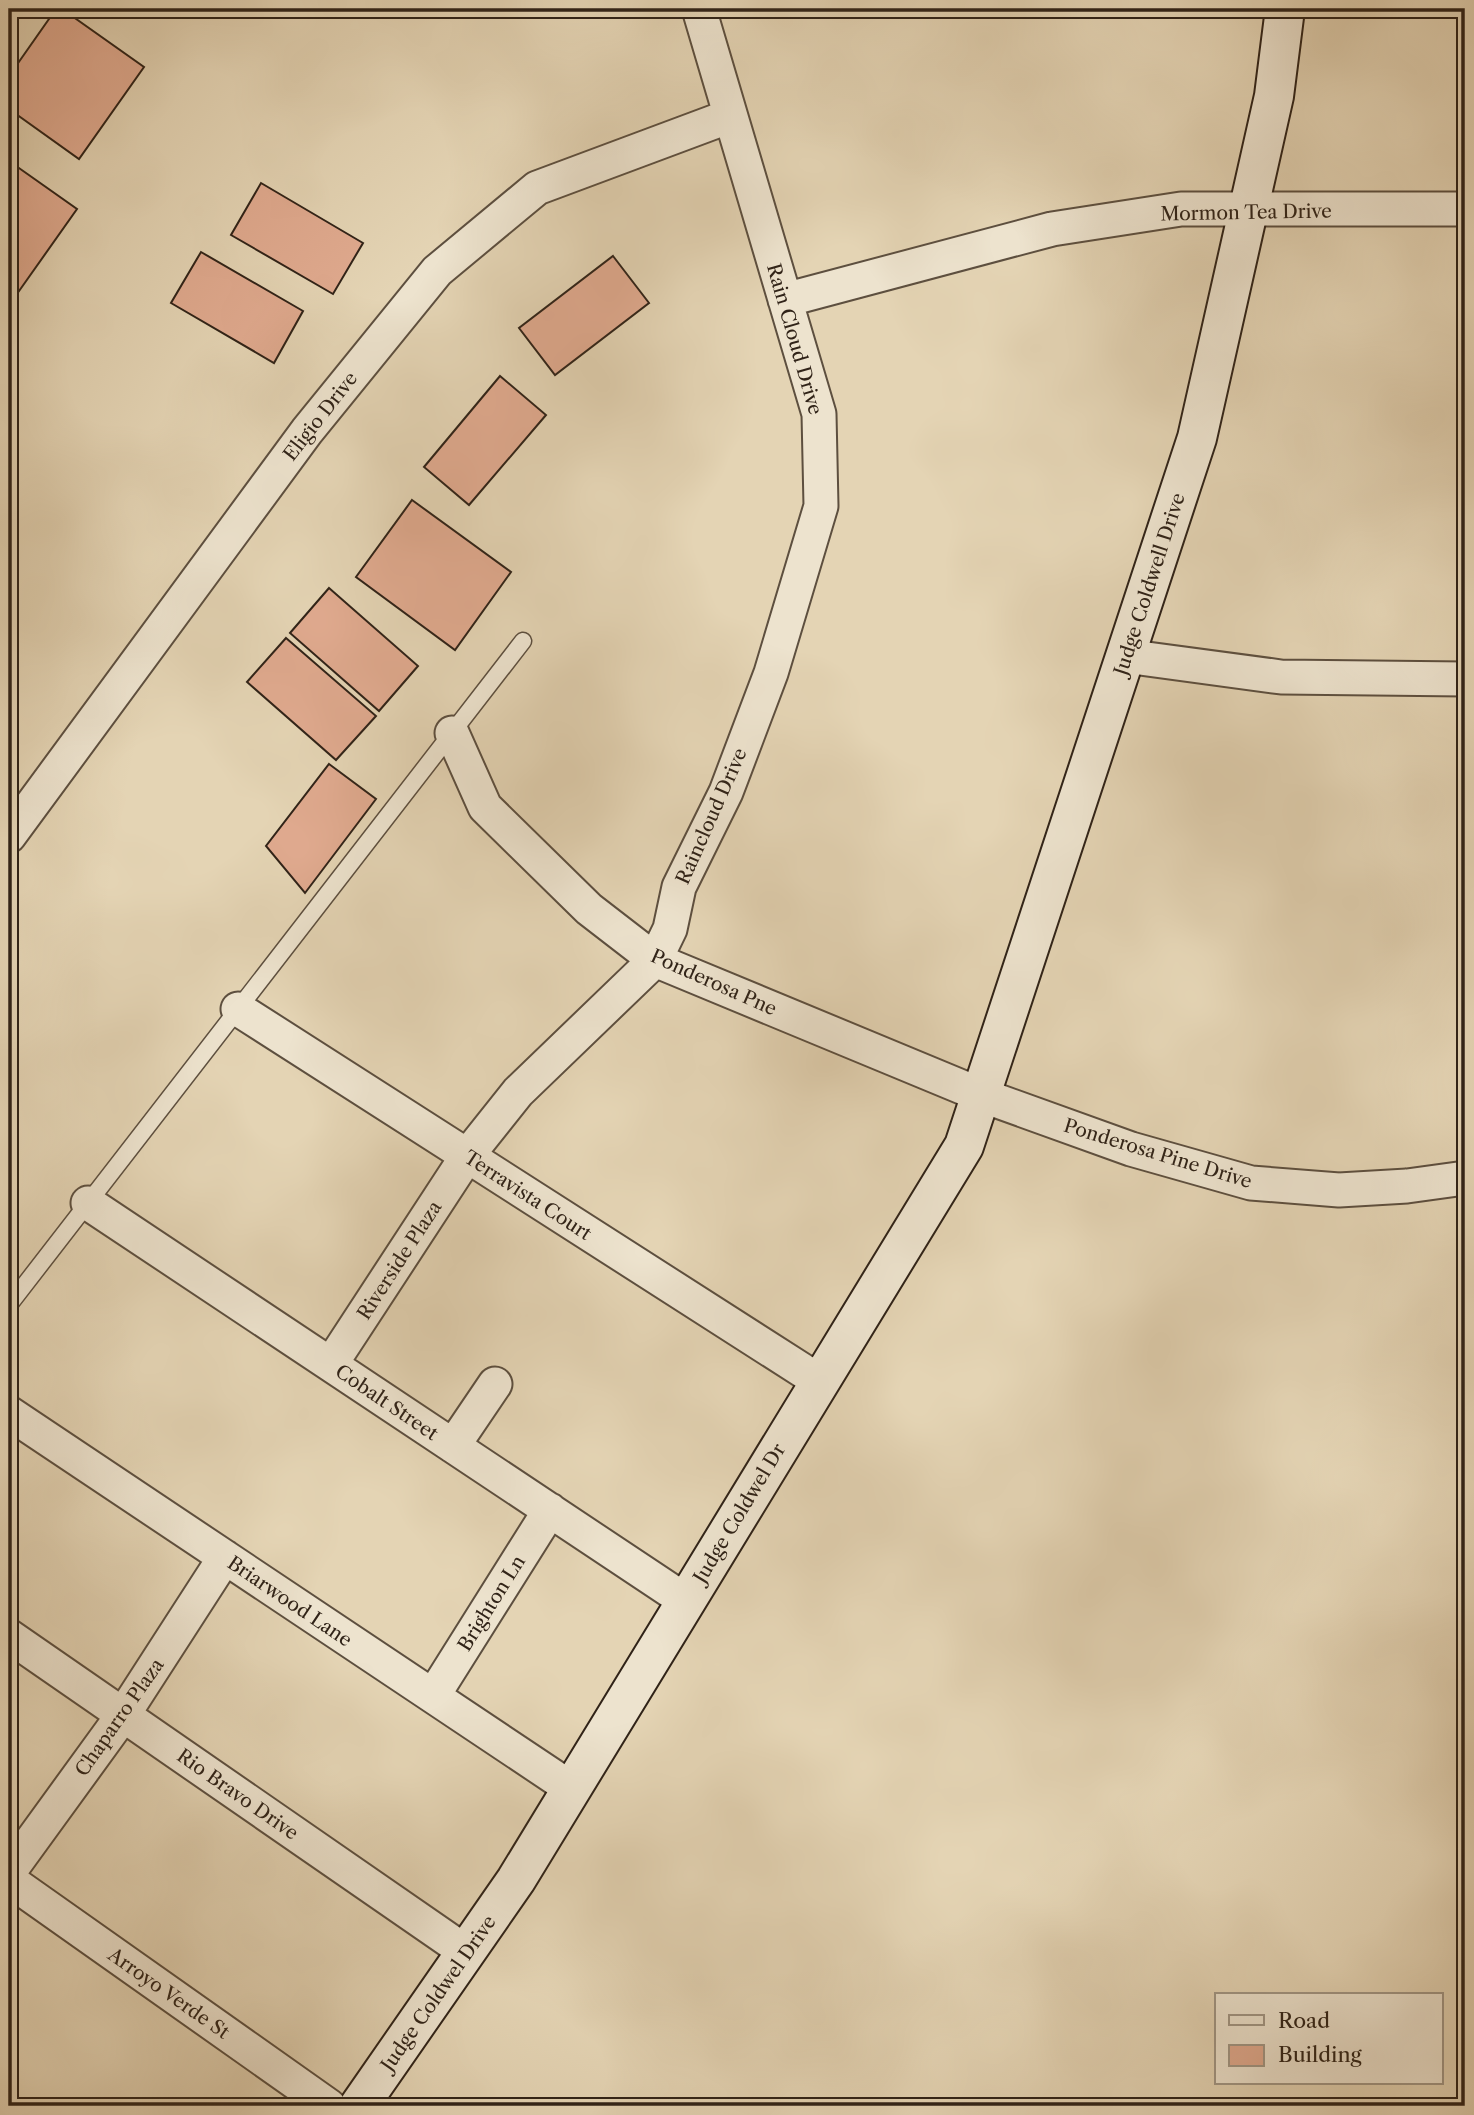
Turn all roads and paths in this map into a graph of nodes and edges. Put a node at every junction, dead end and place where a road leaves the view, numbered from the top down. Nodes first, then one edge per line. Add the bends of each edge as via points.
1 (699, 9) edge
2 (1285, 9) edge
3 (730, 116) junction
4 (1248, 209) junction
5 (1465, 209) edge
6 (785, 300) junction
7 (523, 641) dead end
8 (1125, 656) junction
9 (771, 673) joint
10 (1465, 679) edge
11 (452, 733) junction
12 (9, 836) edge
13 (655, 960) junction
14 (238, 1009) junction
15 (981, 1095) junction
16 (964, 1146) joint
17 (467, 1156) junction
18 (1465, 1178) edge
19 (88, 1203) junction
20 (9, 1305) edge
21 (331, 1364) junction
22 (819, 1381) junction
23 (495, 1384) dead end
24 (9, 1413) edge
25 (453, 1446) junction
26 (550, 1510) junction
27 (225, 1557) junction
28 (686, 1601) junction
29 (9, 1636) edge
30 (433, 1696) junction
31 (123, 1715) junction
32 (572, 1788) junction
33 (9, 1872) edge
34 (9, 1880) edge
35 (516, 1880) joint
36 (466, 1952) junction
37 (329, 2106) edge
38 (359, 2106) edge

1 - 3 street, Rain Cloud Drive
2 - 4 street, Judge Coldwell Drive via 1273,96
3 - 6 street, Rain Cloud Drive
3 - 12 street, Eligio Drive via 537,188 437,271 307,431
4 - 5 street, Mormon Tea Drive
4 - 6 street, Mormon Tea Drive via 1181,209 1052,229
4 - 8 street, Judge Coldwell Drive via 1197,438
6 - 9 street, Rain Cloud Drive via 819,414 821,506
7 - 11 lane
8 - 10 street via 1281,677
8 - 15 street, Judge Coldwell Drive
9 - 13 street, Raincloud Drive via 726,792 679,887 670,929
11 - 13 street, Ponderosa Pne via 485,807 589,909
11 - 14 lane
13 - 15 street, Ponderosa Pne
13 - 17 street, Riverside Plaza via 518,1092
14 - 17 street, Terravista Court
14 - 19 lane
15 - 16 street, Judge Coldwell Drive
15 - 18 street, Ponderosa Pine Drive via 1131,1149 1251,1183 1339,1190
16 - 22 street, Judge Coldwel Dr
17 - 21 street, Riverside Plaza
17 - 22 street, Terravista Court
19 - 20 lane
19 - 21 street, Cobalt Street
21 - 25 street, Cobalt Street
22 - 28 street, Judge Coldwel Dr
23 - 25 street
24 - 27 street, Briarwood Lane
25 - 26 street, Cobalt Street
26 - 28 street, Cobalt Street
26 - 30 street, Brighton Ln
27 - 30 street, Briarwood Lane
27 - 31 street, Chaparro Plaza
28 - 32 street, Judge Coldwel Dr
29 - 31 street, Rio Bravo Drive
30 - 32 street, Briarwood Lane
31 - 33 street, Chaparro Plaza
31 - 36 street, Rio Bravo Drive
32 - 35 street, Judge Coldwel Dr
34 - 37 street, Arroyo Verde St
35 - 36 street, Judge Coldwel Drive
36 - 38 street, Judge Coldwel Drive

